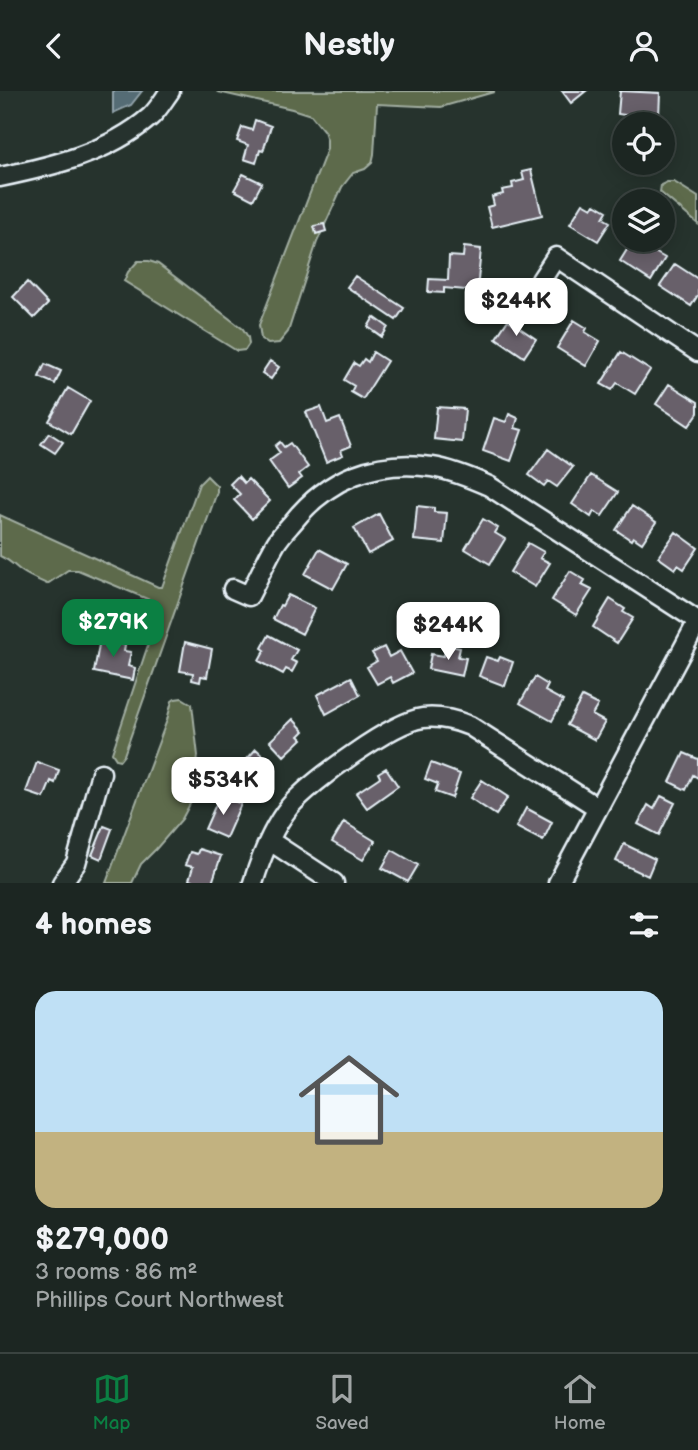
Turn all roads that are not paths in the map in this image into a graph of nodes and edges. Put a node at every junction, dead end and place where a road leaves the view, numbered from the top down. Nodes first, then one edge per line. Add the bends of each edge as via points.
1 (170, 91) edge
2 (0, 177) edge
3 (541, 280) dead end
4 (698, 352) edge
5 (233, 589) dead end
6 (698, 621) edge
7 (101, 773) dead end
8 (598, 808) junction
9 (270, 841) junction
10 (62, 883) edge
11 (253, 883) edge
12 (334, 883) edge
13 (558, 883) edge

1 - 2 street via 152,115 119,140 81,156
3 - 4 street via 556,257
5 - 6 street via 249,596 277,541 303,510 345,478 372,469 432,467 489,486
6 - 8 street
7 - 10 street via 76,863
8 - 9 street via 470,726 423,718 371,743 314,784 291,805
8 - 13 street
9 - 11 street
9 - 12 street

